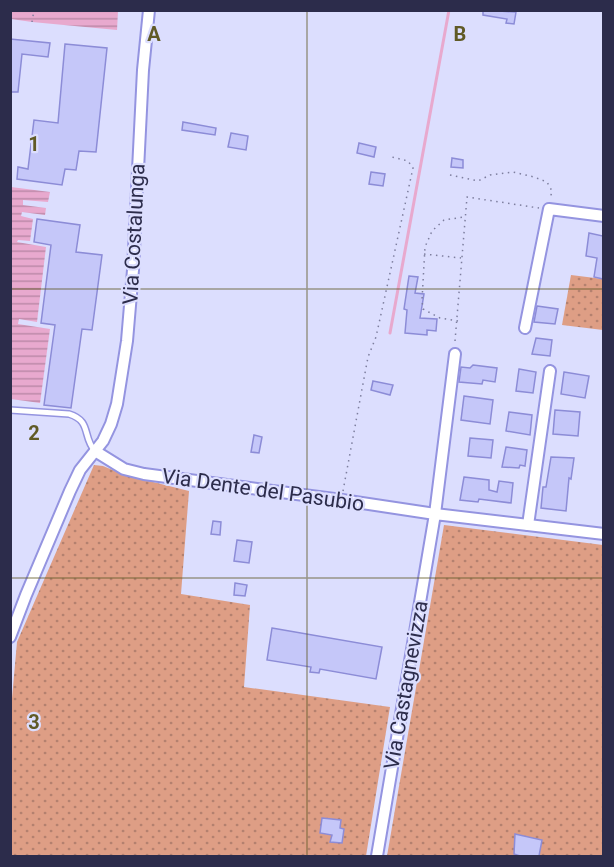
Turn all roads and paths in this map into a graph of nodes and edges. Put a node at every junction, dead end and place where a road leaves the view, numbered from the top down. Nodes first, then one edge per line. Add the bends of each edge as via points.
1 (34, 10) edge
2 (150, 10) edge
3 (32, 22) dead end
4 (392, 157) dead end
5 (450, 175) dead end
6 (549, 209) junction
7 (603, 216) edge
8 (465, 217) junction
9 (424, 254) junction
10 (462, 258) junction
11 (458, 321) junction
12 (525, 328) dead end
13 (455, 341) dead end
14 (455, 354) dead end
15 (550, 371) dead end
16 (10, 410) edge
17 (95, 451) junction
18 (342, 500) junction
19 (435, 514) junction
20 (528, 525) junction
21 (603, 534) edge
22 (10, 637) edge
23 (377, 856) edge

1 - 3 path
2 - 17 street, Via Costalunga via 126,353 115,411
4 - 18 path via 408,161 413,168 368,357
5 - 6 path via 478,181 513,172 534,177 548,182 552,191
6 - 7 street
6 - 8 path via 467,197
6 - 12 street
8 - 9 path via 444,220 432,231
8 - 10 path
9 - 10 path
9 - 11 path via 423,309
10 - 11 path
11 - 13 path
14 - 19 street, Via Castagnevizza
15 - 20 street
16 - 17 lane via 77,417 85,425
17 - 18 street, Via Dente del Pasubio via 124,469 144,474
17 - 22 street, Via Costalunga via 67,497
18 - 19 street, Via Dente del Pasubio
19 - 20 street
19 - 23 street, Via Castagnevizza
20 - 21 street

